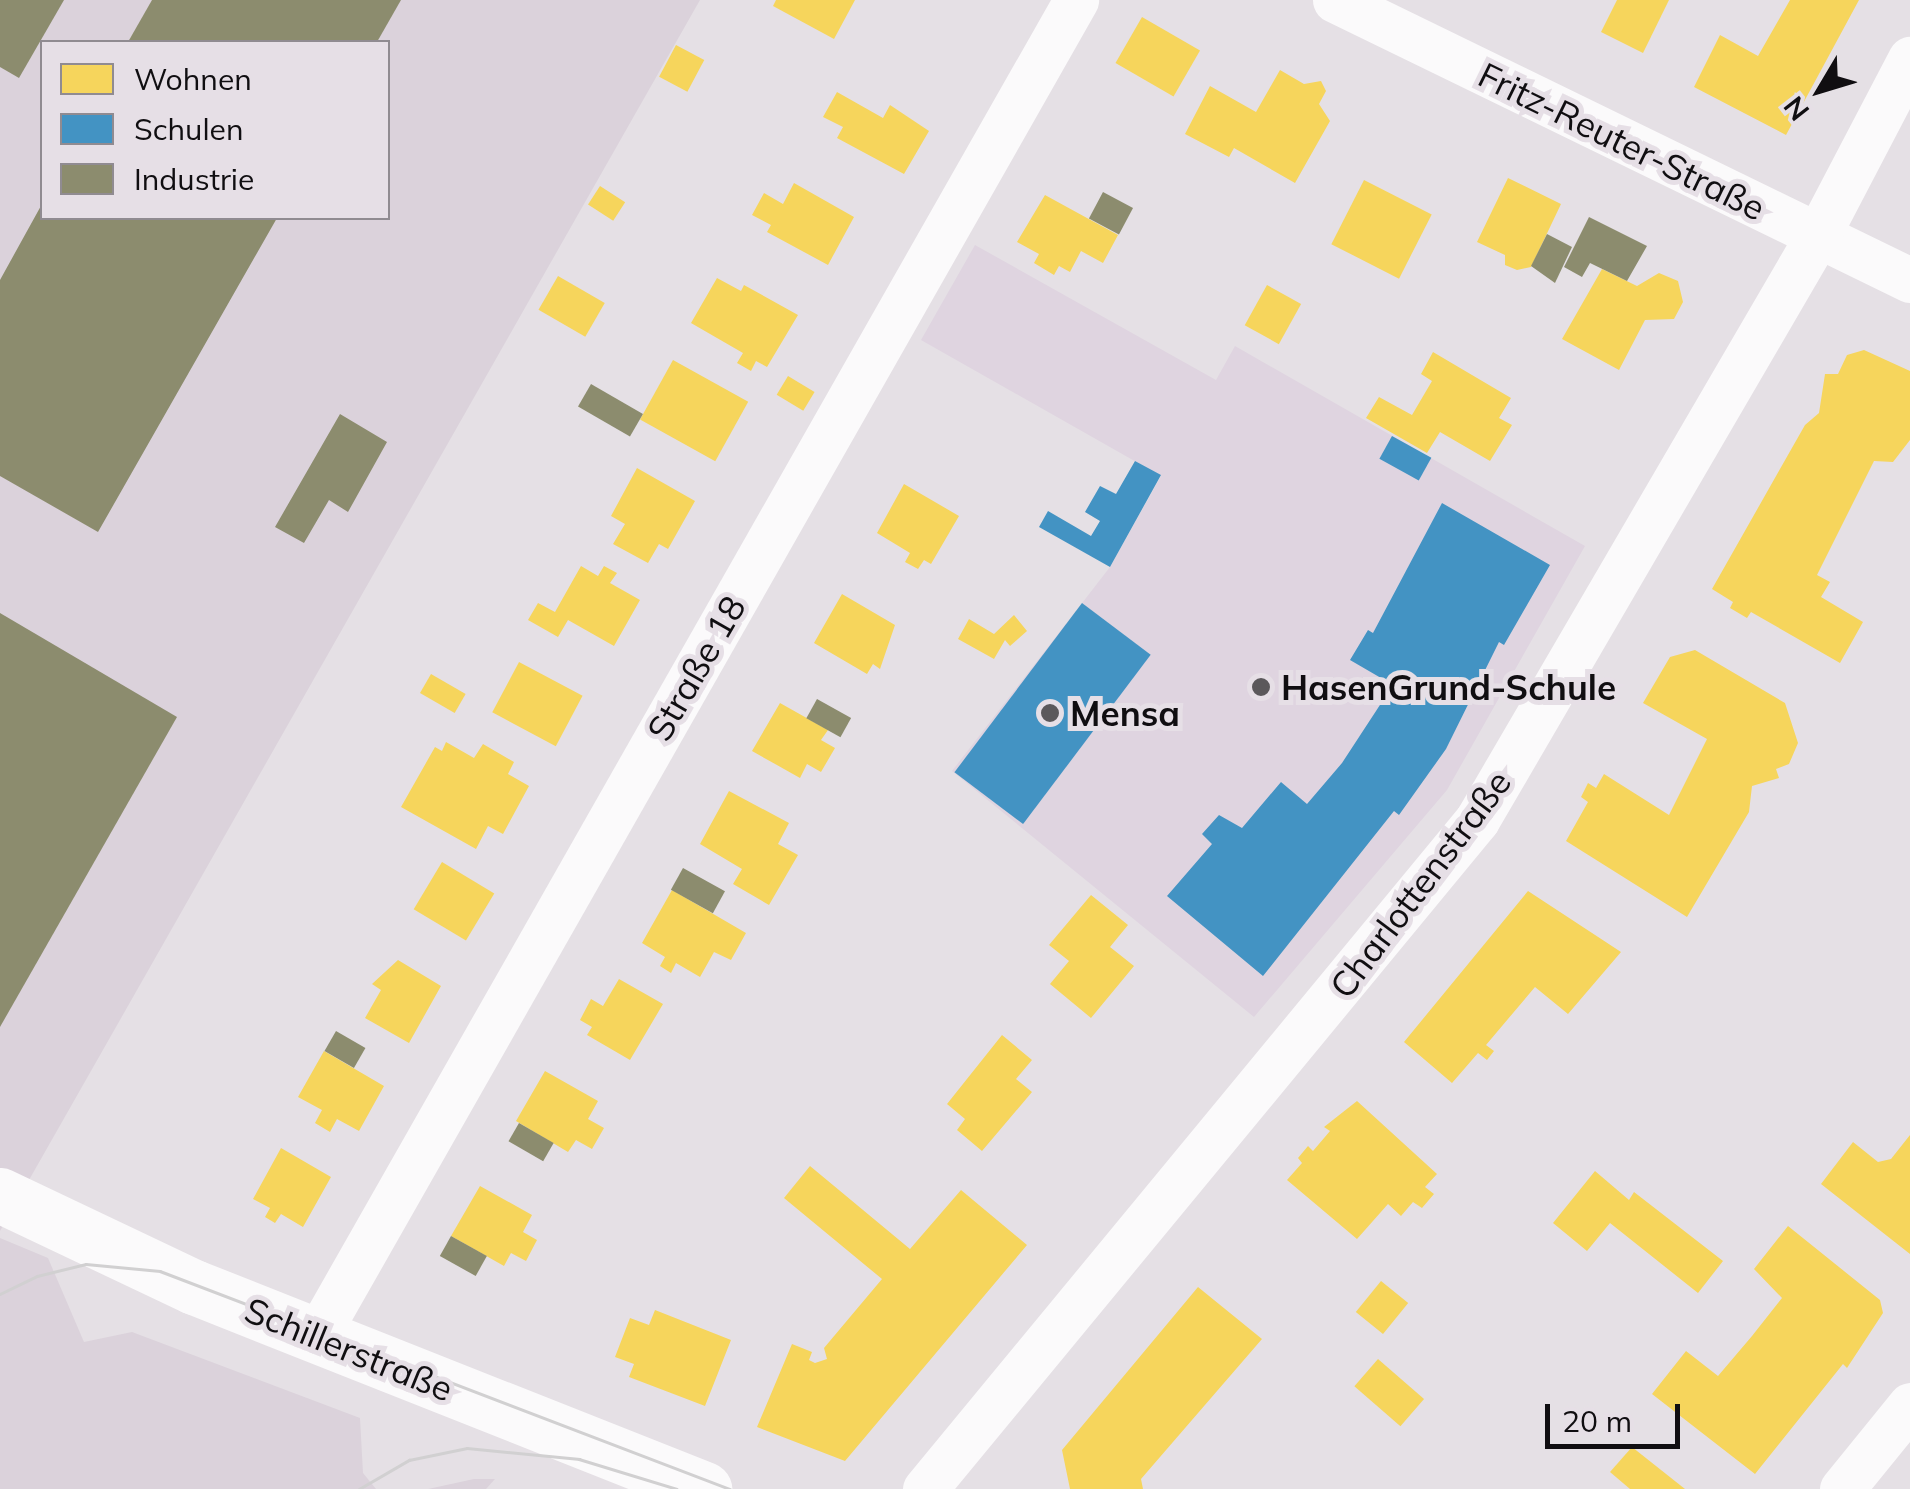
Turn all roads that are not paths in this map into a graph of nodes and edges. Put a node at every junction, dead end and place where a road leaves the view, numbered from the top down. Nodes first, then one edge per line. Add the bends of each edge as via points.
1 (1076, 0) edge
2 (1335, 0) edge
3 (1910, 59) edge
4 (1818, 235) junction
5 (1910, 280) edge
6 (0, 1195) edge
7 (316, 1337) junction
8 (1910, 1406) edge
9 (704, 1489) edge
10 (925, 1489) edge
11 (1842, 1489) edge

1 - 7 street, Straße 18
2 - 4 street, Fritz-Reuter-Straße
3 - 4 street, Charlottenstraße
4 - 5 street, Fritz-Reuter-Straße
4 - 10 street, Charlottenstraße via 1478,820
6 - 7 street, Schillerstraße
7 - 9 street, Schillerstraße
8 - 11 street

